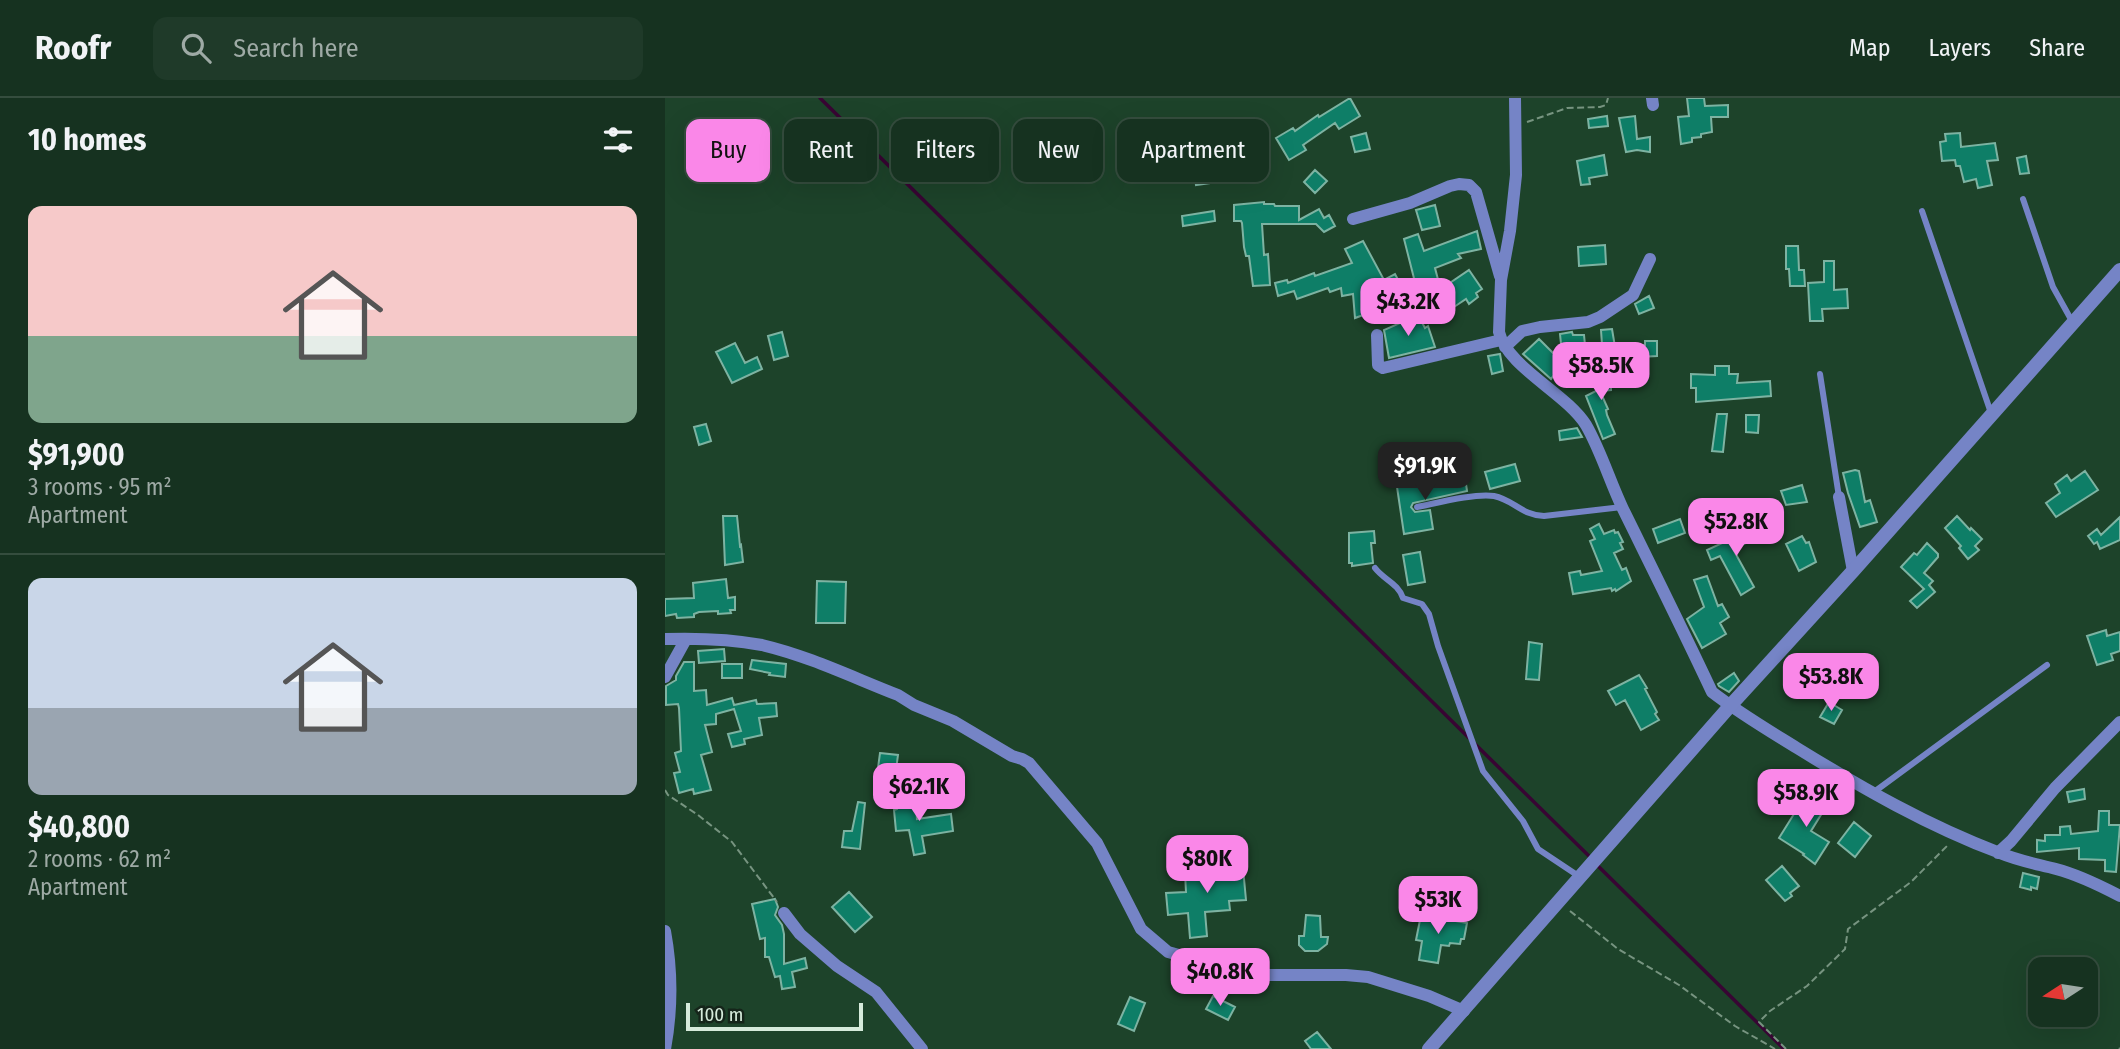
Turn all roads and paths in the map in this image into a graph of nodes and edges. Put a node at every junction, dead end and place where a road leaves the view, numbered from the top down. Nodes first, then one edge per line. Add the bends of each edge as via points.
1 (1515, 98) edge
2 (1608, 98) edge
3 (1516, 126) junction
4 (2023, 199) dead end
5 (1922, 211) dead end
6 (1353, 219) dead end
7 (1650, 259) dead end
8 (2120, 270) edge
9 (1501, 280) junction
10 (2073, 323) junction
11 (1377, 335) dead end
12 (1503, 343) junction
13 (1820, 374) dead end
14 (1992, 415) junction
15 (1839, 497) joint
16 (1417, 507) dead end
17 (1622, 507) junction
18 (1375, 568) dead end
19 (1853, 571) junction
20 (665, 639) edge
21 (686, 639) junction
22 (2047, 665) dead end
23 (665, 677) edge
24 (1730, 706) junction
25 (2120, 722) edge
26 (665, 790) edge
27 (1873, 794) junction
28 (1958, 835) junction
29 (1998, 853) junction
30 (1580, 877) junction
31 (2120, 896) edge
32 (1559, 901) junction
33 (784, 913) joint
34 (665, 930) edge
35 (1464, 1012) junction
36 (665, 1049) edge
37 (922, 1049) edge
38 (1429, 1049) edge
39 (1775, 1049) edge
40 (1786, 1049) edge

1 - 3 street
2 - 3 path via 1600,107 1567,108
3 - 9 street via 1516,176
4 - 10 lane via 2053,287
5 - 14 lane
6 - 9 street via 1450,186 1469,186 1476,191
7 - 12 street via 1633,295 1600,317 1588,323 1522,331
8 - 10 street
9 - 12 street via 1499,332
10 - 14 street
11 - 12 street via 1378,365 1383,368
12 - 17 street via 1576,412
13 - 15 lane
14 - 19 street
15 - 19 street
16 - 17 lane via 1495,496 1532,515
17 - 24 street via 1712,692
18 - 30 lane via 1401,590 1403,598 1422,604 1429,614 1483,771 1523,821 1538,849
19 - 24 street
20 - 21 street
21 - 23 street
21 - 35 street via 760,645 793,654 898,695 1029,763 1097,843 1141,929 1168,952 1263,975 1368,977
22 - 27 lane
24 - 27 street
24 - 30 street
25 - 29 street
26 - 33 path via 732,842
27 - 28 street
28 - 29 street
28 - 40 path via 1911,882 1849,929 1845,948 1807,986 1759,1022
29 - 31 street via 2088,879
30 - 32 street
32 - 35 street
32 - 39 path via 1618,949
33 - 37 street via 800,934 837,966 876,992
34 - 36 street via 670,980
35 - 38 street

